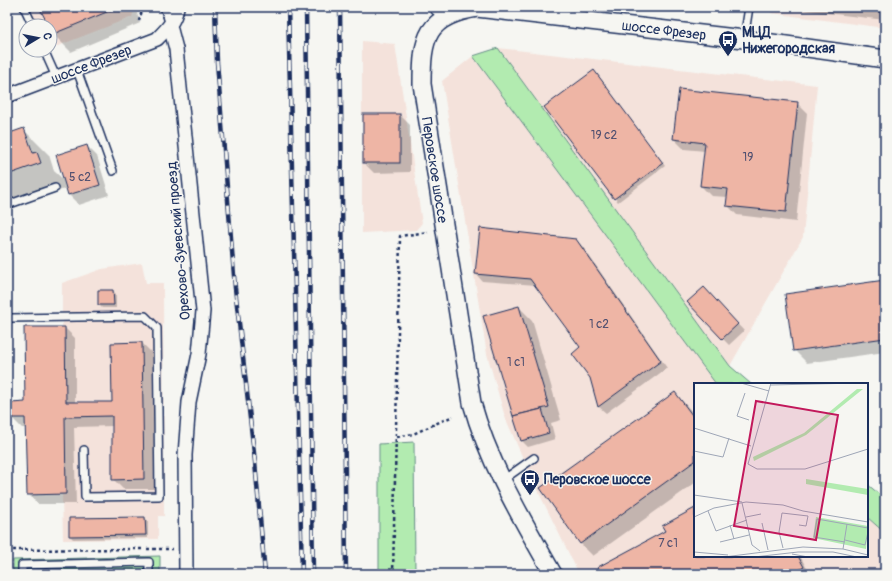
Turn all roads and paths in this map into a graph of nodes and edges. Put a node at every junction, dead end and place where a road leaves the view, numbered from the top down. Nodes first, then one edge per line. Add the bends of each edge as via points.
1 (24, 7) edge
2 (143, 7) edge
3 (164, 7) edge
4 (177, 7) edge
5 (431, 7) edge
6 (749, 7) edge
7 (577, 13) edge
8 (29, 18) edge
9 (444, 18) junction
10 (139, 22) dead end
11 (170, 26) junction
12 (744, 39) junction
13 (48, 58) edge
14 (885, 59) edge
15 (77, 70) junction
16 (56, 77) junction
17 (7, 96) edge
18 (112, 171) dead end
19 (55, 188) dead end
20 (7, 205) edge
21 (428, 232) dead end
22 (7, 320) edge
23 (7, 411) edge
24 (11, 411) dead end
25 (453, 416) dead end
26 (397, 437) junction
27 (84, 450) dead end
28 (534, 458) dead end
29 (503, 481) junction
30 (172, 549) dead end
31 (7, 550) edge
32 (22, 574) edge
33 (149, 574) edge
34 (186, 574) edge
35 (393, 574) edge
36 (553, 574) edge

1 - 8 lane
2 - 10 path
3 - 11 lane
4 - 11 street via 176,16
5 - 9 lane
6 - 12 lane
7 - 9 street, шоссе Фрезер via 477,8 458,11
7 - 12 street, шоссе Фрезер
9 - 29 street, Перовское шоссе via 428,34 422,56 422,84 472,403 486,444
11 - 15 street, шоссе Фрезер via 157,38
11 - 34 street, Орехово-Зуевский проезд via 177,56 203,311 184,455
12 - 14 street, шоссе Фрезер
13 - 16 lane
15 - 16 street, шоссе Фрезер
15 - 18 lane
16 - 17 street, шоссе Фрезер
19 - 20 lane
21 - 26 path via 400,236
22 - 27 lane via 145,316 156,328 159,496 85,497
23 - 24 path
25 - 26 path via 414,434
26 - 35 path
28 - 29 lane
29 - 36 street, Перовское шоссе
30 - 31 path
32 - 33 lane via 22,565 149,562

